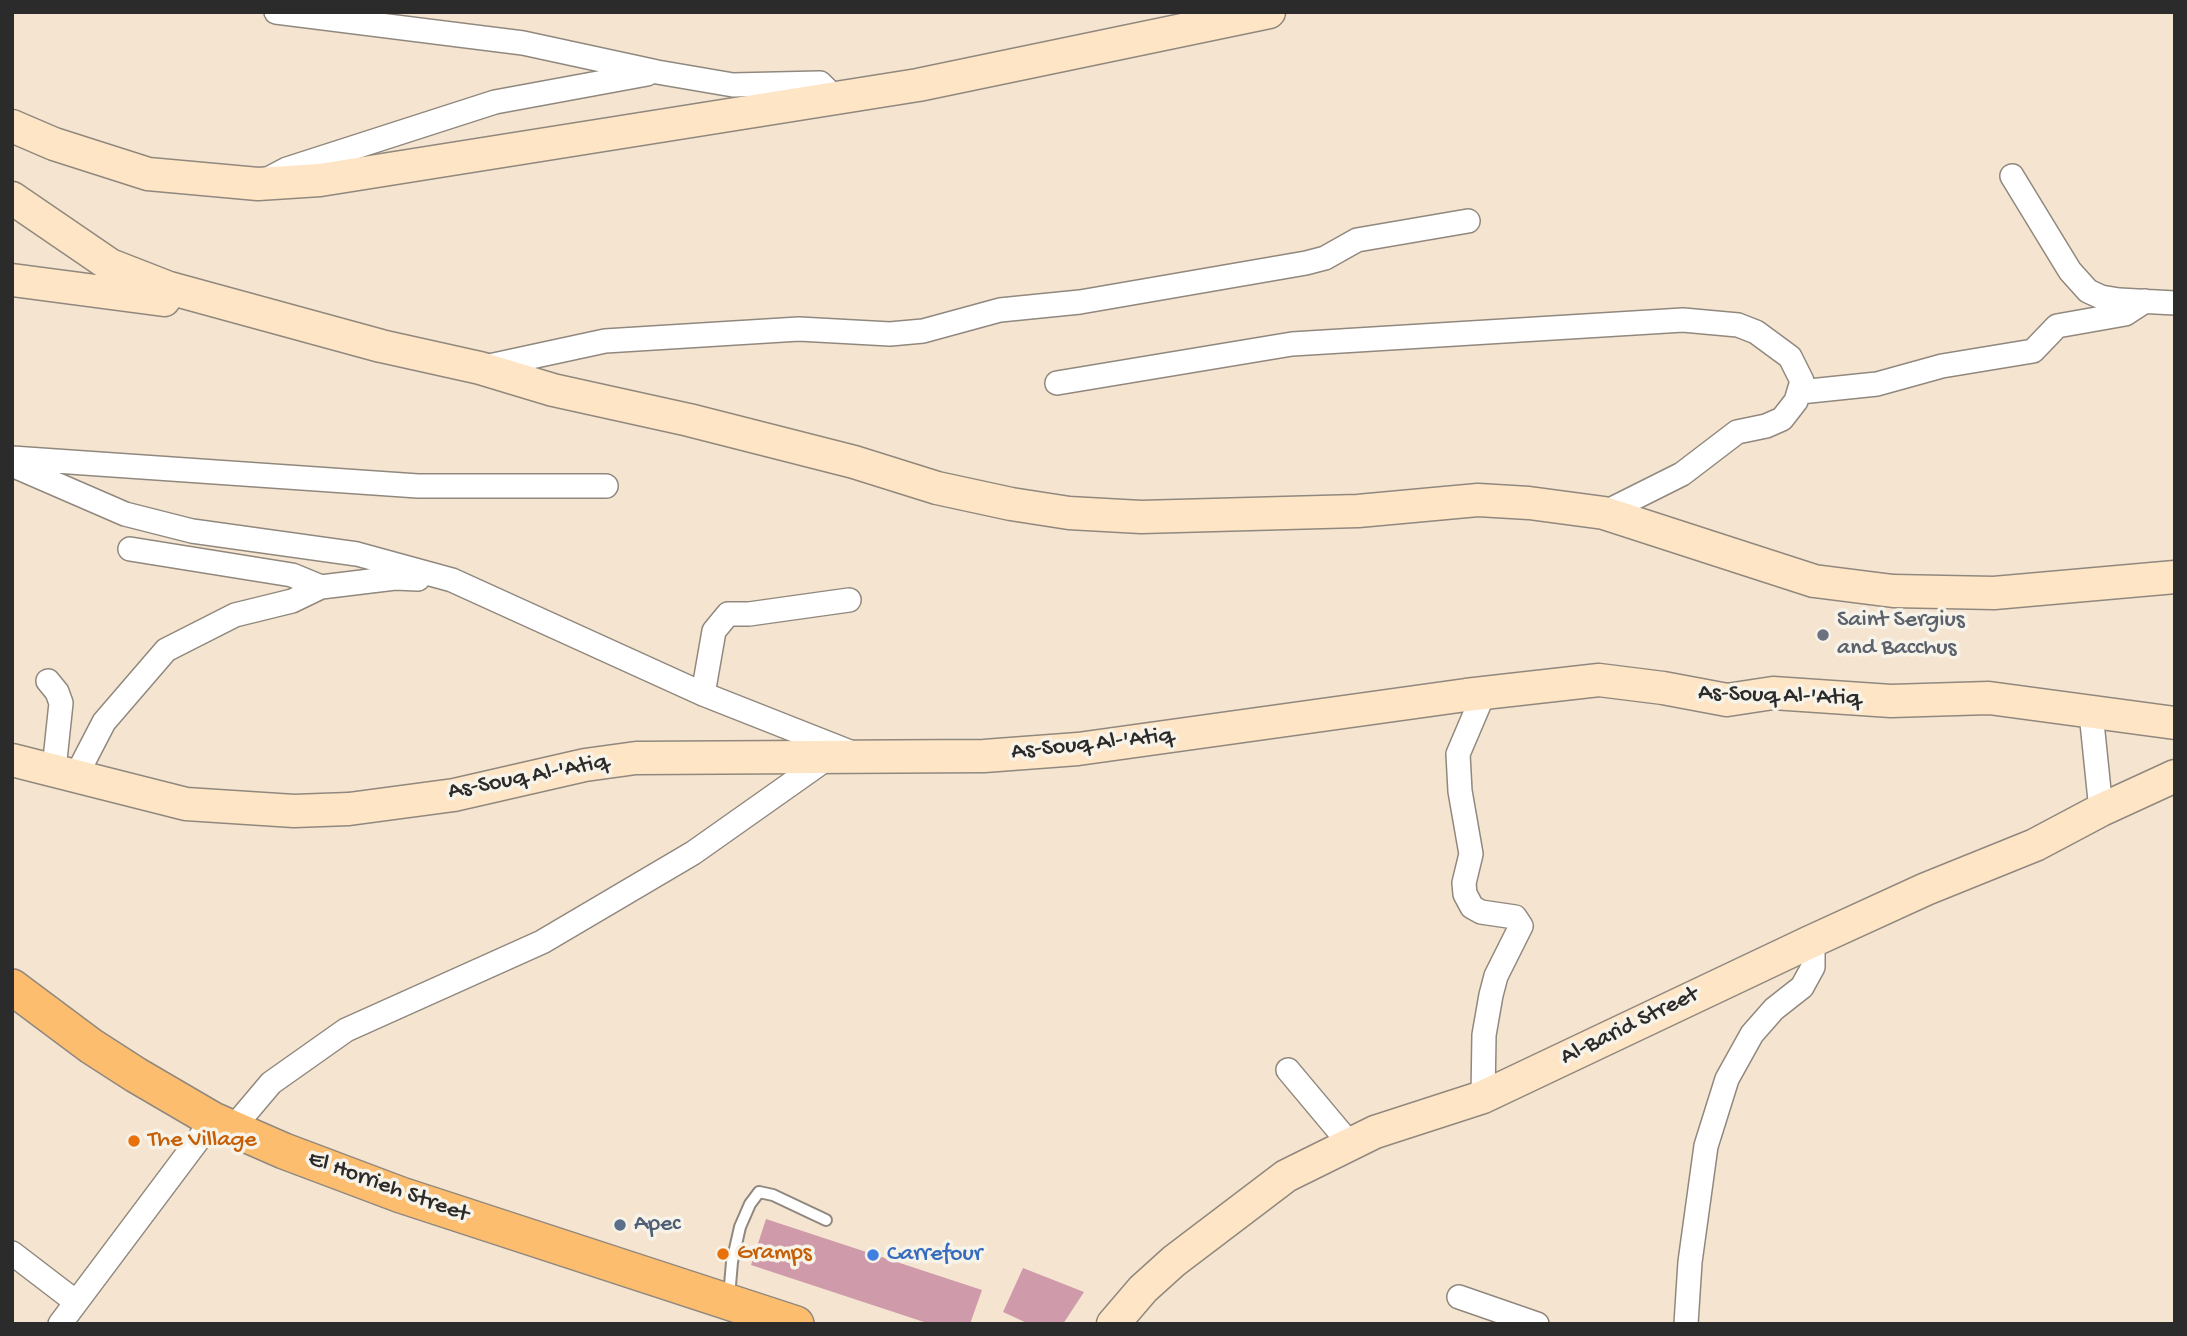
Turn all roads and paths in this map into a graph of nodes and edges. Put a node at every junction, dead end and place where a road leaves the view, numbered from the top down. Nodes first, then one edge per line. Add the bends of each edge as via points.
1 (276, 12) edge
2 (1269, 12) edge
3 (657, 72) junction
4 (827, 100) junction
5 (12, 126) edge
6 (2012, 176) dead end
7 (258, 184) junction
8 (12, 198) edge
9 (1468, 221) dead end
10 (12, 279) edge
11 (2145, 301) junction
12 (2175, 303) edge
13 (235, 304) junction
14 (480, 368) junction
15 (1057, 383) dead end
16 (1800, 392) junction
17 (12, 458) edge
18 (12, 465) edge
19 (606, 486) dead end
20 (1604, 513) junction
21 (130, 550) dead end
22 (2175, 578) edge
23 (453, 580) junction
24 (321, 587) junction
25 (849, 600) dead end
26 (48, 681) dead end
27 (1484, 693) junction
28 (703, 694) junction
29 (2091, 713) junction
30 (2175, 723) edge
31 (829, 757) junction
32 (863, 757) junction
33 (12, 760) edge
34 (65, 773) junction
35 (2175, 776) edge
36 (2101, 810) junction
37 (1808, 943) junction
38 (12, 987) edge
39 (1288, 1070) dead end
40 (1483, 1097) junction
41 (223, 1124) junction
42 (1350, 1144) junction
43 (826, 1220) dead end
44 (12, 1254) edge
45 (1459, 1297) dead end
46 (729, 1300) junction
47 (76, 1302) junction
48 (1111, 1322) edge
49 (60, 1324) edge
50 (796, 1324) edge
51 (1536, 1324) edge
52 (1686, 1324) edge

1 - 3 street via 523,43
2 - 4 main road via 1008,69
3 - 4 street via 733,85 820,83 827,90
3 - 7 street via 495,102 287,169
4 - 7 main road via 320,180
5 - 7 main road via 148,174
6 - 11 street via 2070,271 2088,291 2101,298
8 - 13 main road via 110,265 169,288
9 - 14 street via 1357,240 1306,263 1080,303 1000,310 923,331 890,334 799,329 605,341
10 - 13 main road via 157,300
11 - 12 street
11 - 16 street via 2125,314 2057,326 2033,351 1941,366 1877,384
13 - 14 main road via 381,346
14 - 20 main road via 854,462 937,488 1069,513 1233,516 1479,500
15 - 16 street via 1292,344 1683,320 1738,325 1756,332 1790,357 1801,375
16 - 20 street via 1782,419 1737,432 1682,474
17 - 19 street via 418,486
18 - 23 street via 96,502 159,523 358,554
20 - 22 main road via 1814,581 1893,590 1994,593
21 - 24 street via 292,575
23 - 24 street via 395,578
23 - 28 street
24 - 34 street via 292,601 235,615 166,650
25 - 28 street via 728,614 714,631
26 - 34 street via 61,703
27 - 29 main road, As-Souq Al-'Atiq via 1599,680 1727,700 1773,693 1891,701 1989,698
27 - 32 main road, As-Souq Al-'Atiq via 1078,749
27 - 40 street via 1458,754 1471,855 1465,894 1472,907 1515,917 1521,926 1490,995
28 - 32 street
29 - 30 main road, As-Souq Al-'Atiq
29 - 36 street
31 - 32 main road, As-Souq Al-'Atiq
31 - 34 main road, As-Souq Al-'Atiq via 636,758 454,795 294,811 186,804
31 - 41 street via 694,853 542,942 346,1030
33 - 34 main road, As-Souq Al-'Atiq
35 - 36 main road, Al-Barid Street
36 - 37 main road, Al-Barid Street via 2035,845
37 - 40 main road, Al-Barid Street
37 - 52 street via 1813,967 1802,986 1752,1034 1727,1079 1706,1146 1689,1262
38 - 41 main road, El Horrieh Street via 91,1046
39 - 42 street
40 - 42 main road, Al-Barid Street
41 - 46 main road, El Horrieh Street via 401,1195
41 - 47 street
42 - 48 main road, Al-Barid Street via 1286,1176 1174,1261
43 - 46 lane via 760,1192 740,1227
44 - 47 street
45 - 51 street
46 - 50 main road, El Horrieh Street
47 - 49 street

